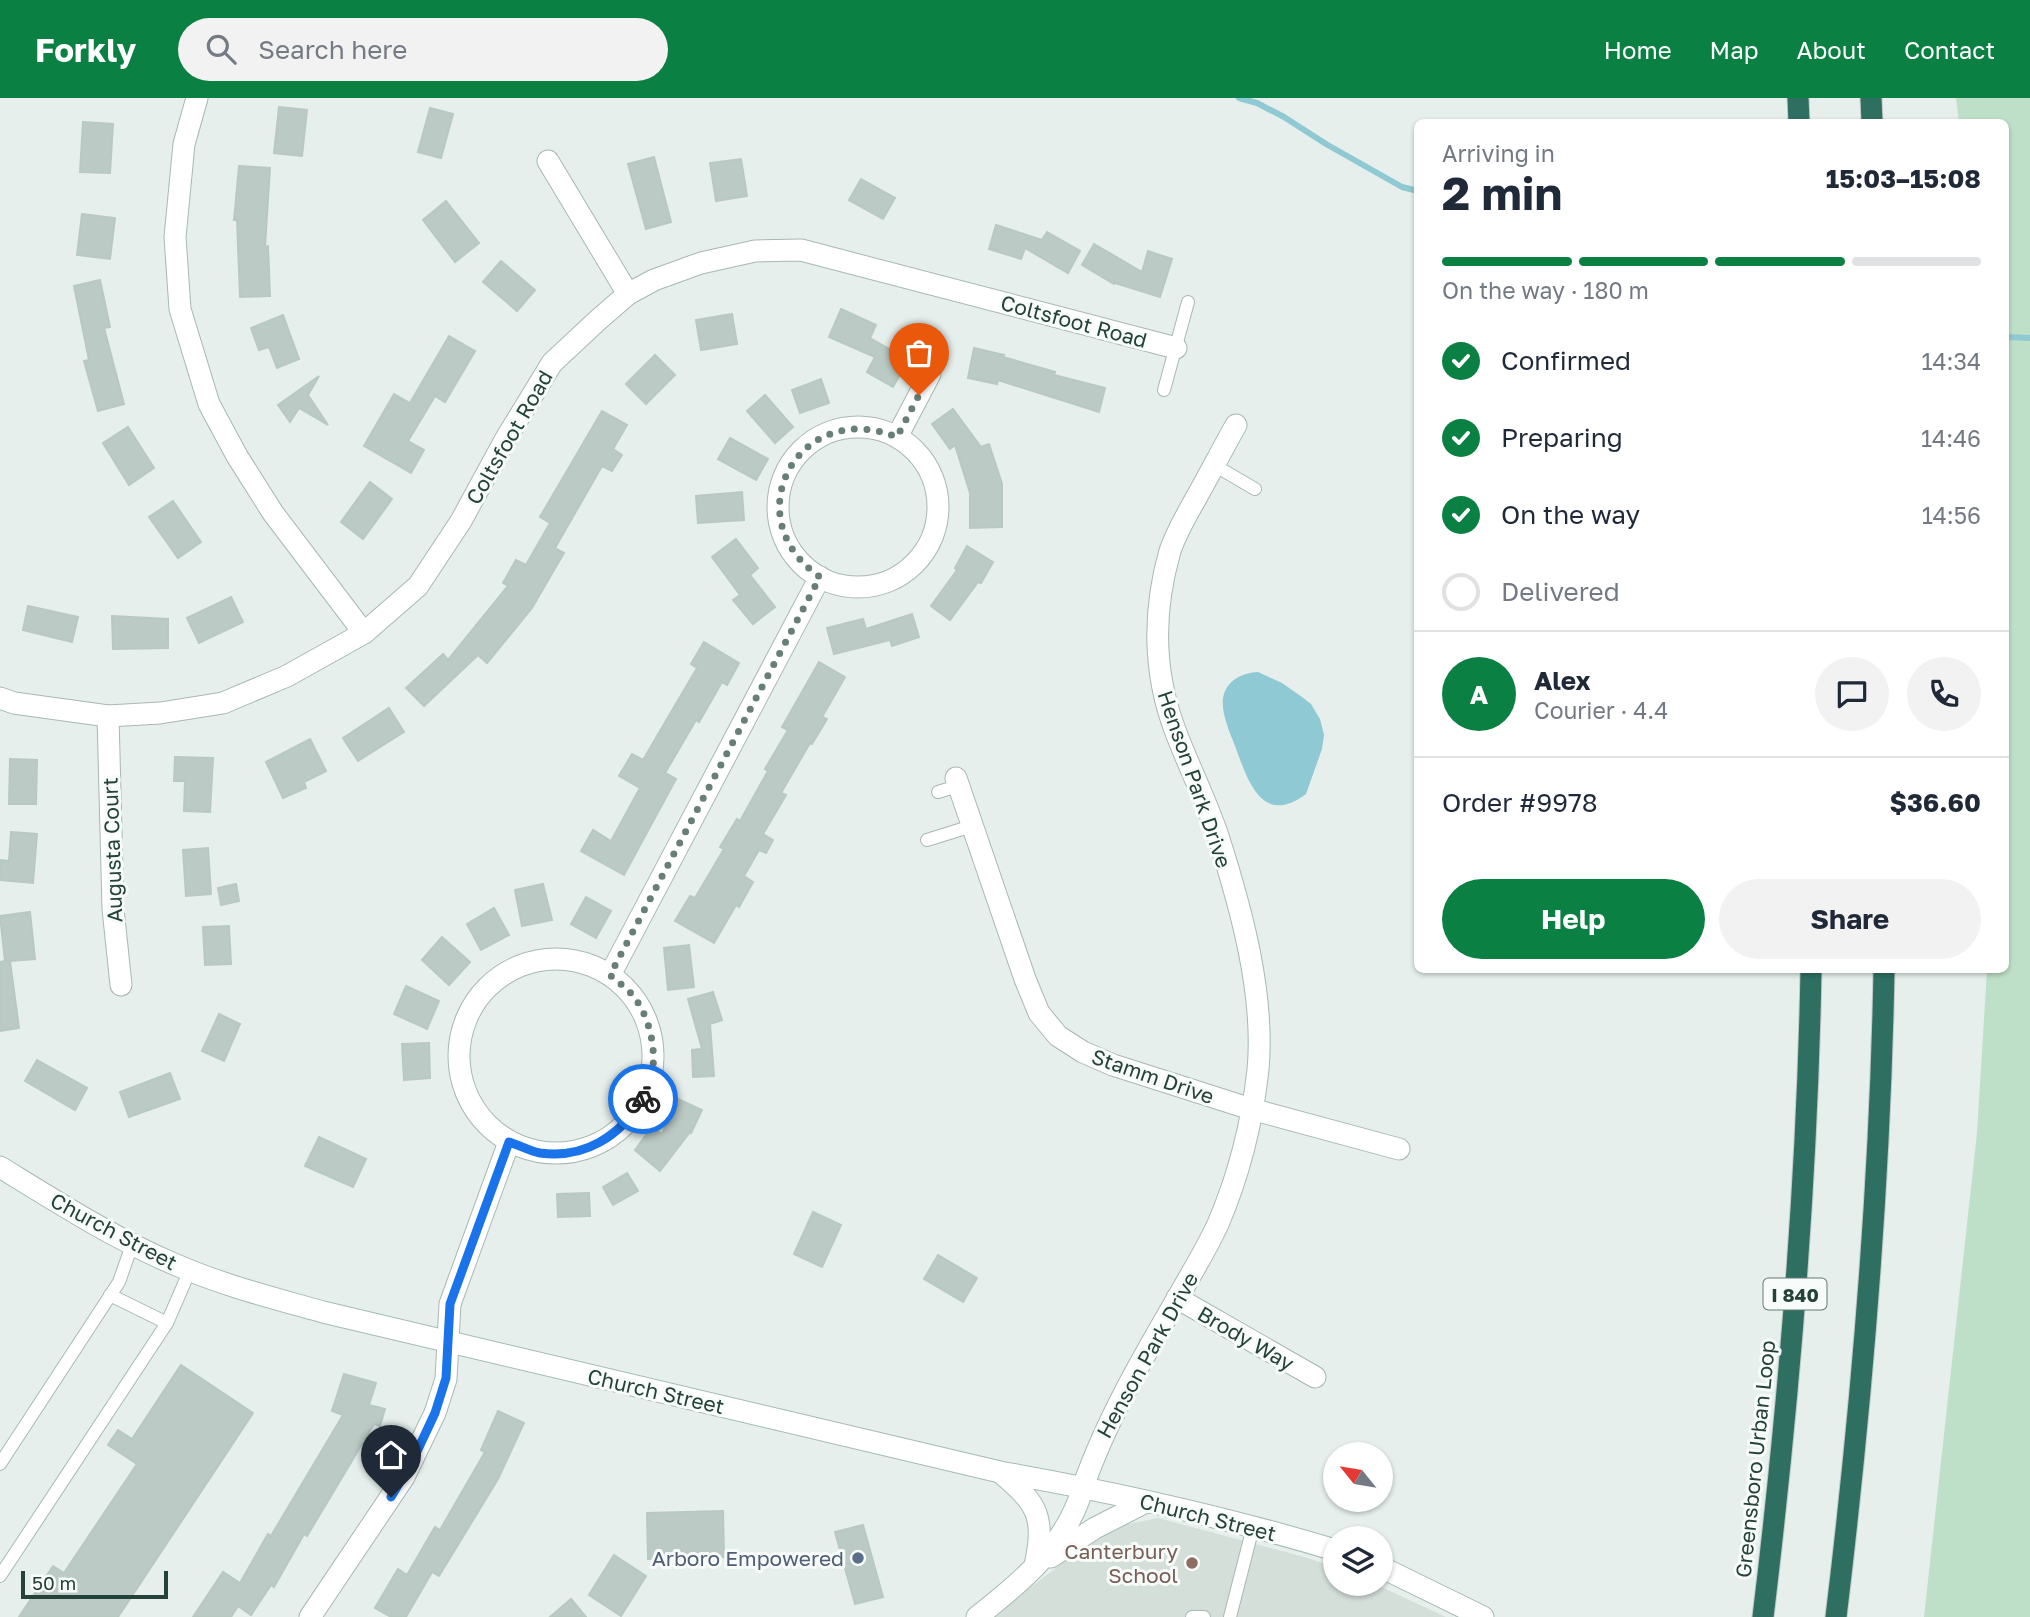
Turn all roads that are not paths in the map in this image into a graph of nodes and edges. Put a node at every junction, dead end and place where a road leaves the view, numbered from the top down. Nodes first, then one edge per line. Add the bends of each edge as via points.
1 (197, 98) edge
2 (1798, 98) edge
3 (1871, 98) edge
4 (1799, 119) edge
5 (1872, 119) edge
6 (548, 161) dead end
7 (628, 294) junction
8 (1188, 302) dead end
9 (1176, 348) junction
10 (930, 374) dead end
11 (1164, 390) dead end
12 (1236, 425) dead end
13 (897, 437) junction
14 (1214, 465) junction
15 (1255, 489) dead end
16 (820, 577) junction
17 (364, 633) junction
18 (0, 698) edge
19 (108, 716) junction
20 (951, 785) dead end
21 (972, 826) junction
22 (927, 841) dead end
23 (1811, 973) edge
24 (1884, 973) edge
25 (610, 975) junction
26 (121, 985) dead end
27 (1251, 1110) junction
28 (509, 1142) junction
29 (1399, 1149) dead end
30 (0, 1167) edge
31 (132, 1245) junction
32 (190, 1270) junction
33 (110, 1295) junction
34 (1177, 1298) junction
35 (167, 1324) junction
36 (448, 1342) junction
37 (1315, 1377) dead end
38 (0, 1464) edge
39 (1000, 1472) junction
40 (1083, 1487) junction
41 (1146, 1502) junction
42 (1253, 1527) junction
43 (1323, 1547) edge
44 (1035, 1568) junction
45 (1393, 1573) edge
46 (0, 1576) edge
47 (310, 1617) edge
48 (977, 1617) edge
49 (1192, 1617) edge
50 (1204, 1617) edge
51 (1230, 1617) edge
52 (1483, 1617) edge
53 (1763, 1617) edge
54 (1836, 1617) edge

1 - 17 street via 184,144 175,237 180,309 209,404 273,513
2 - 4 highway
3 - 5 highway
6 - 7 street
7 - 9 street, Coltsfoot Road via 701,262 755,251 801,250
7 - 17 street, Coltsfoot Road via 552,363 418,586
8 - 9 lane
9 - 11 lane
10 - 13 street
12 - 14 street, Henson Park Drive
13 - 16 street via 920,457 935,485 937,516 928,545 908,569 880,584 849,587
13 - 16 street via 867,428 836,430 808,445 788,469 779,499 782,530 796,558
14 - 15 lane
14 - 27 street, Henson Park Drive via 1171,549 1156,627 1165,697 1217,834 1255,979 1258,1070
16 - 25 street
17 - 19 street, Coltsfoot Road via 287,676 223,703
18 - 19 street, Coltsfoot Road
19 - 26 street, Augusta Court via 113,909
20 - 21 street, Stamm Drive
21 - 22 lane
21 - 27 street, Stamm Drive via 1025,979 1040,1013 1058,1036 1113,1065
23 - 53 highway, Greensboro Urban Loop / I 840 via 1797,1273
24 - 54 highway via 1872,1251
25 - 28 street via 634,997 649,1027 654,1060 647,1092 629,1120 604,1141 573,1153 540,1153
25 - 28 street via 582,962 551,958 520,965 493,982 473,1006 461,1035 459,1066 464,1086 484,1122
27 - 29 street, Stamm Drive
27 - 34 street, Henson Park Drive via 1230,1193 1201,1259
28 - 36 street via 450,1304
30 - 31 street, Church Street
31 - 32 street, Church Street
31 - 33 lane
32 - 35 lane
32 - 36 street, Church Street via 312,1309
33 - 35 lane
33 - 38 lane
34 - 37 street, Brody Way
34 - 40 street, Henson Park Drive via 1098,1443
35 - 46 lane
36 - 39 street, Church Street
36 - 47 street via 446,1378 420,1448
39 - 40 street, Church Street
39 - 44 street via 1019,1488 1039,1519 1041,1539
40 - 41 street, Church Street
40 - 44 street, Henson Park Drive via 1070,1521
41 - 42 street, Church Street
41 - 44 street
42 - 43 street, Church Street
42 - 51 lane
44 - 48 street
45 - 52 street
49 - 50 lane

